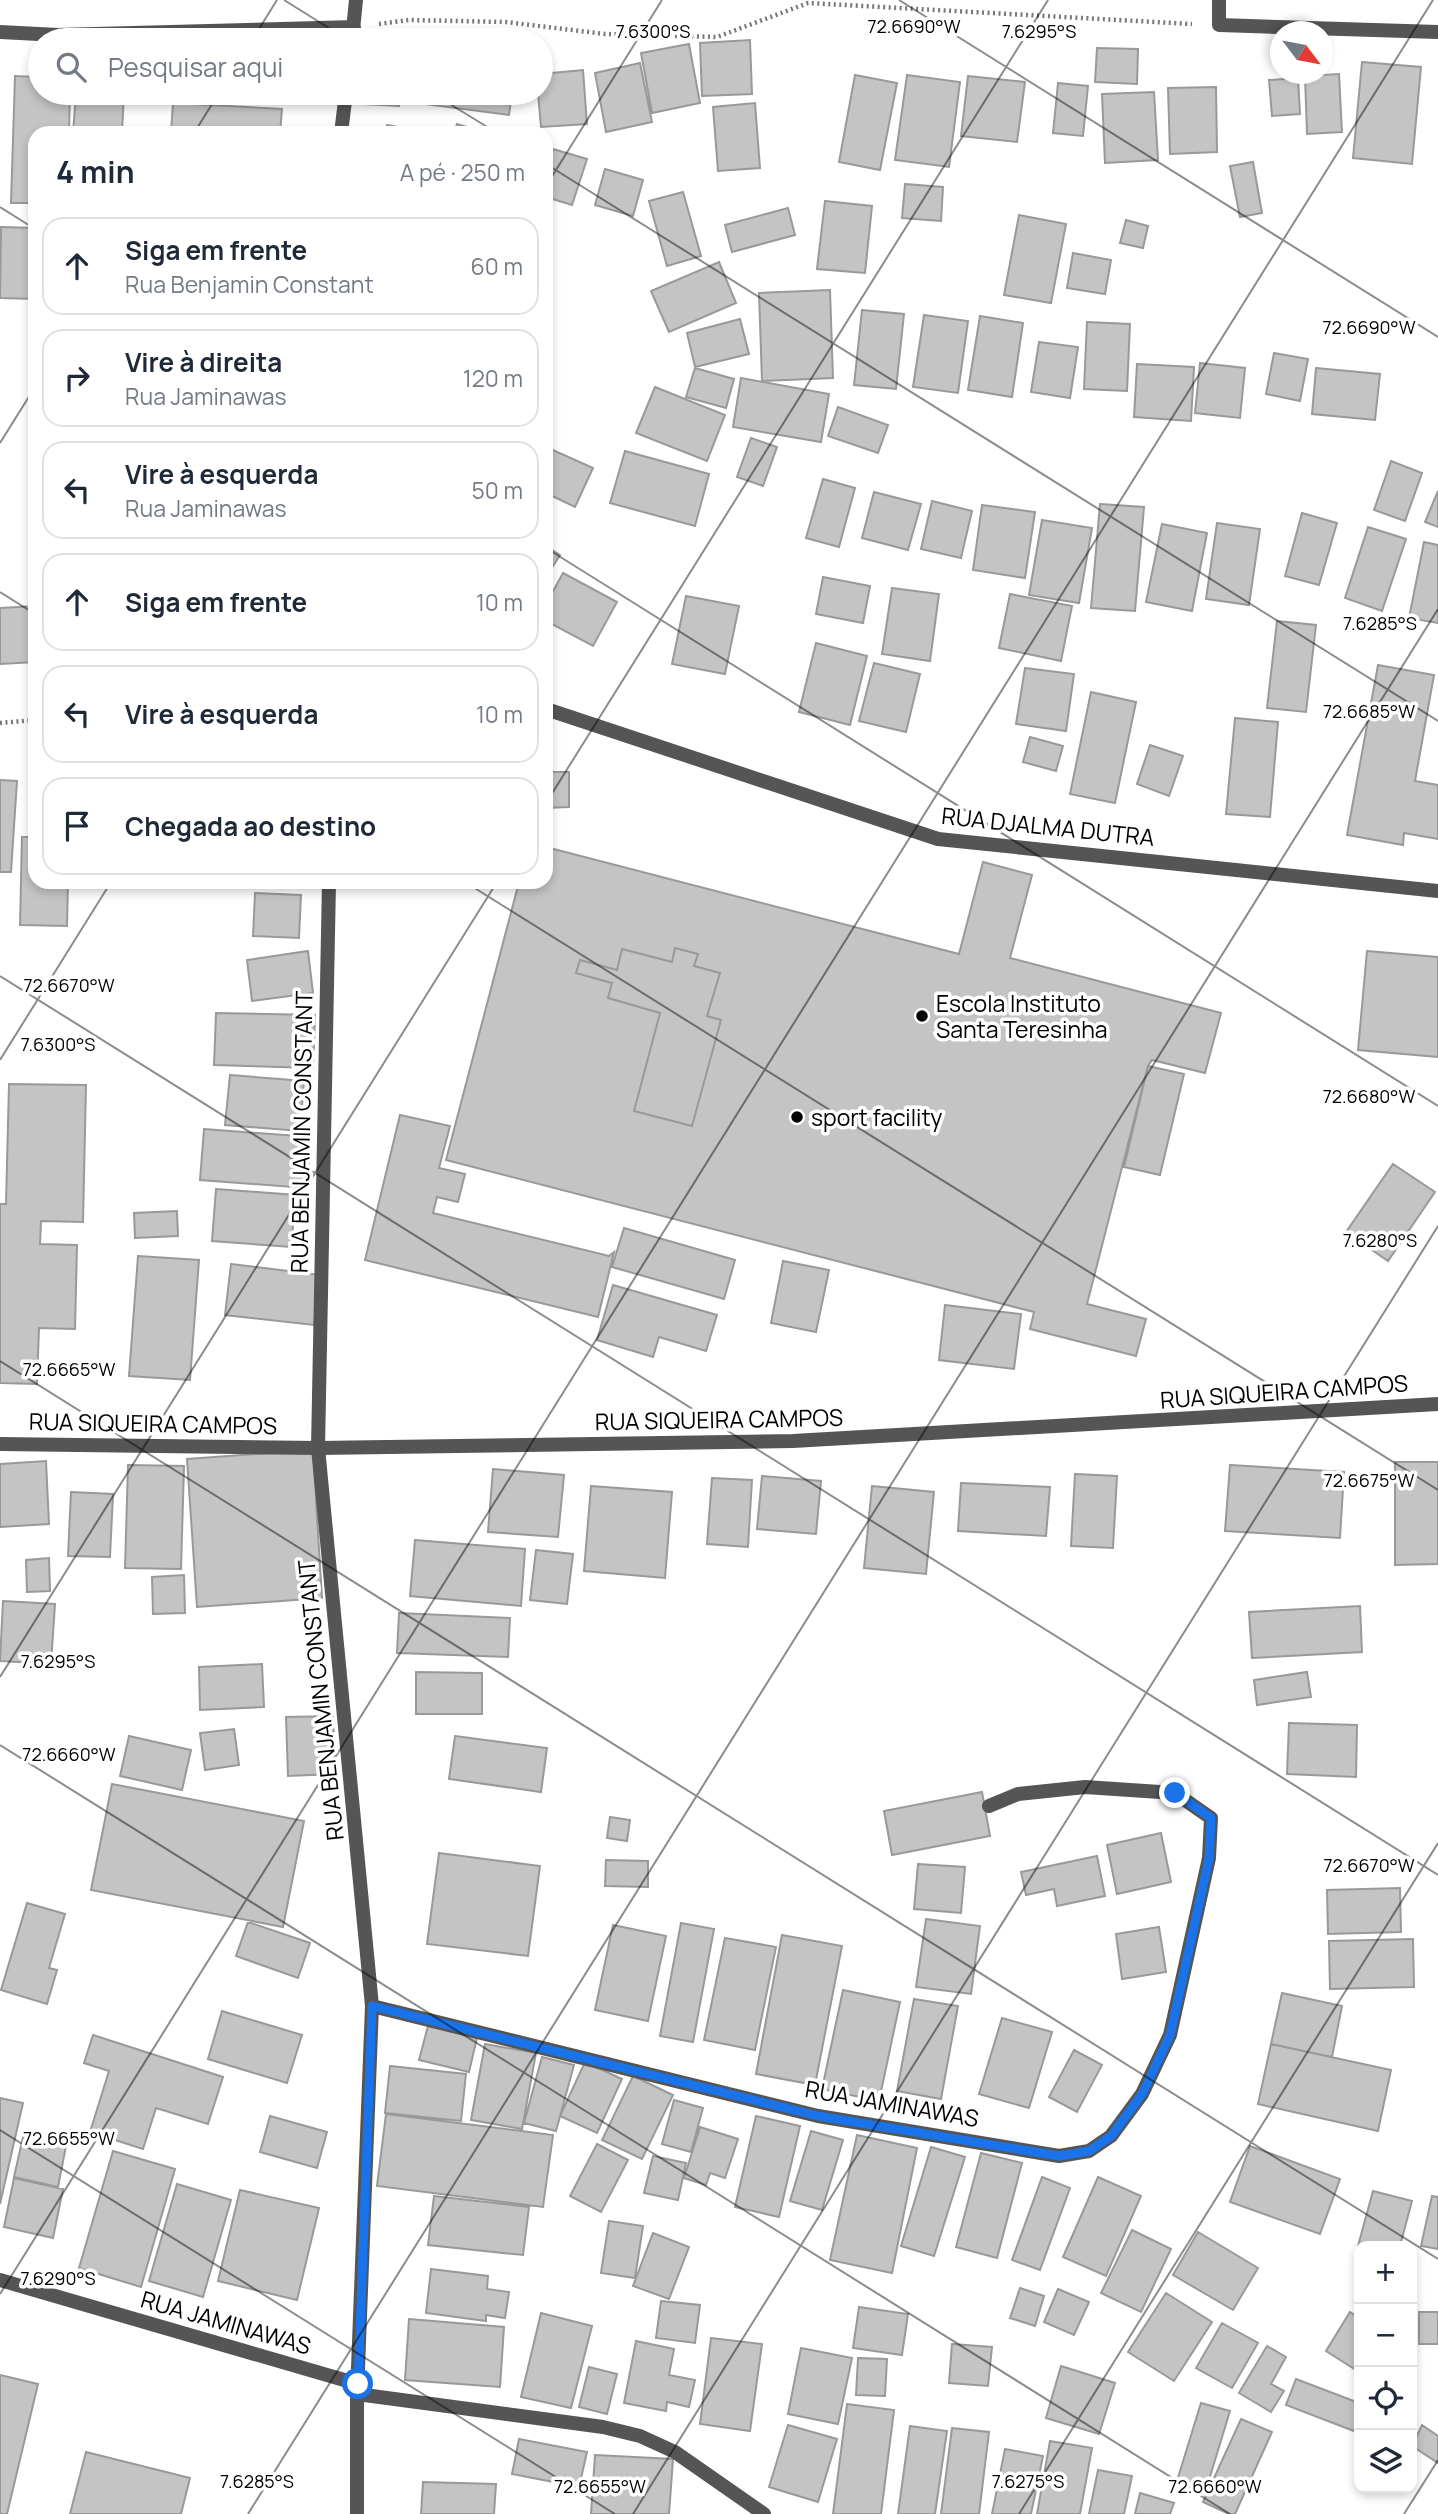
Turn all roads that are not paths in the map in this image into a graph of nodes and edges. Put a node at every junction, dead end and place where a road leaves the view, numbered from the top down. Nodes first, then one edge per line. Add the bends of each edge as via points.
1 (356, 0) edge
2 (1219, 0) edge
3 (354, 28) edge
4 (0, 32) edge
5 (1438, 32) edge
6 (28, 33) edge
7 (344, 105) edge
8 (342, 126) edge
9 (553, 711) edge
10 (329, 889) edge
11 (1438, 891) edge
12 (1438, 1404) edge
13 (0, 1444) edge
14 (318, 1448) junction
15 (989, 1805) dead end
16 (372, 2006) junction
17 (0, 2280) edge
18 (357, 2389) junction
19 (357, 2514) edge
20 (764, 2514) edge

1 - 3 street
2 - 5 street via 1219,25
4 - 6 street
7 - 8 street
9 - 11 street, RUA DJALMA DUTRA via 938,839
10 - 14 street, RUA BENJAMIN CONSTANT
12 - 14 street, RUA SIQUEIRA CAMPOS via 793,1441
13 - 14 street, RUA SIQUEIRA CAMPOS
14 - 16 street, RUA BENJAMIN CONSTANT
15 - 16 street, RUA JAMINAWAS via 1018,1794 1085,1787 1175,1793 1211,1818 1209,1858 1170,2035 1142,2094 1111,2136 1089,2151 1059,2156 818,2116
16 - 18 street, RUA BENJAMIN CONSTANT
17 - 18 street, RUA JAMINAWAS
18 - 19 street, RUA BENJAMIN CONSTANT
18 - 20 street, RUA JAMINAWAS via 640,2436 675,2452

